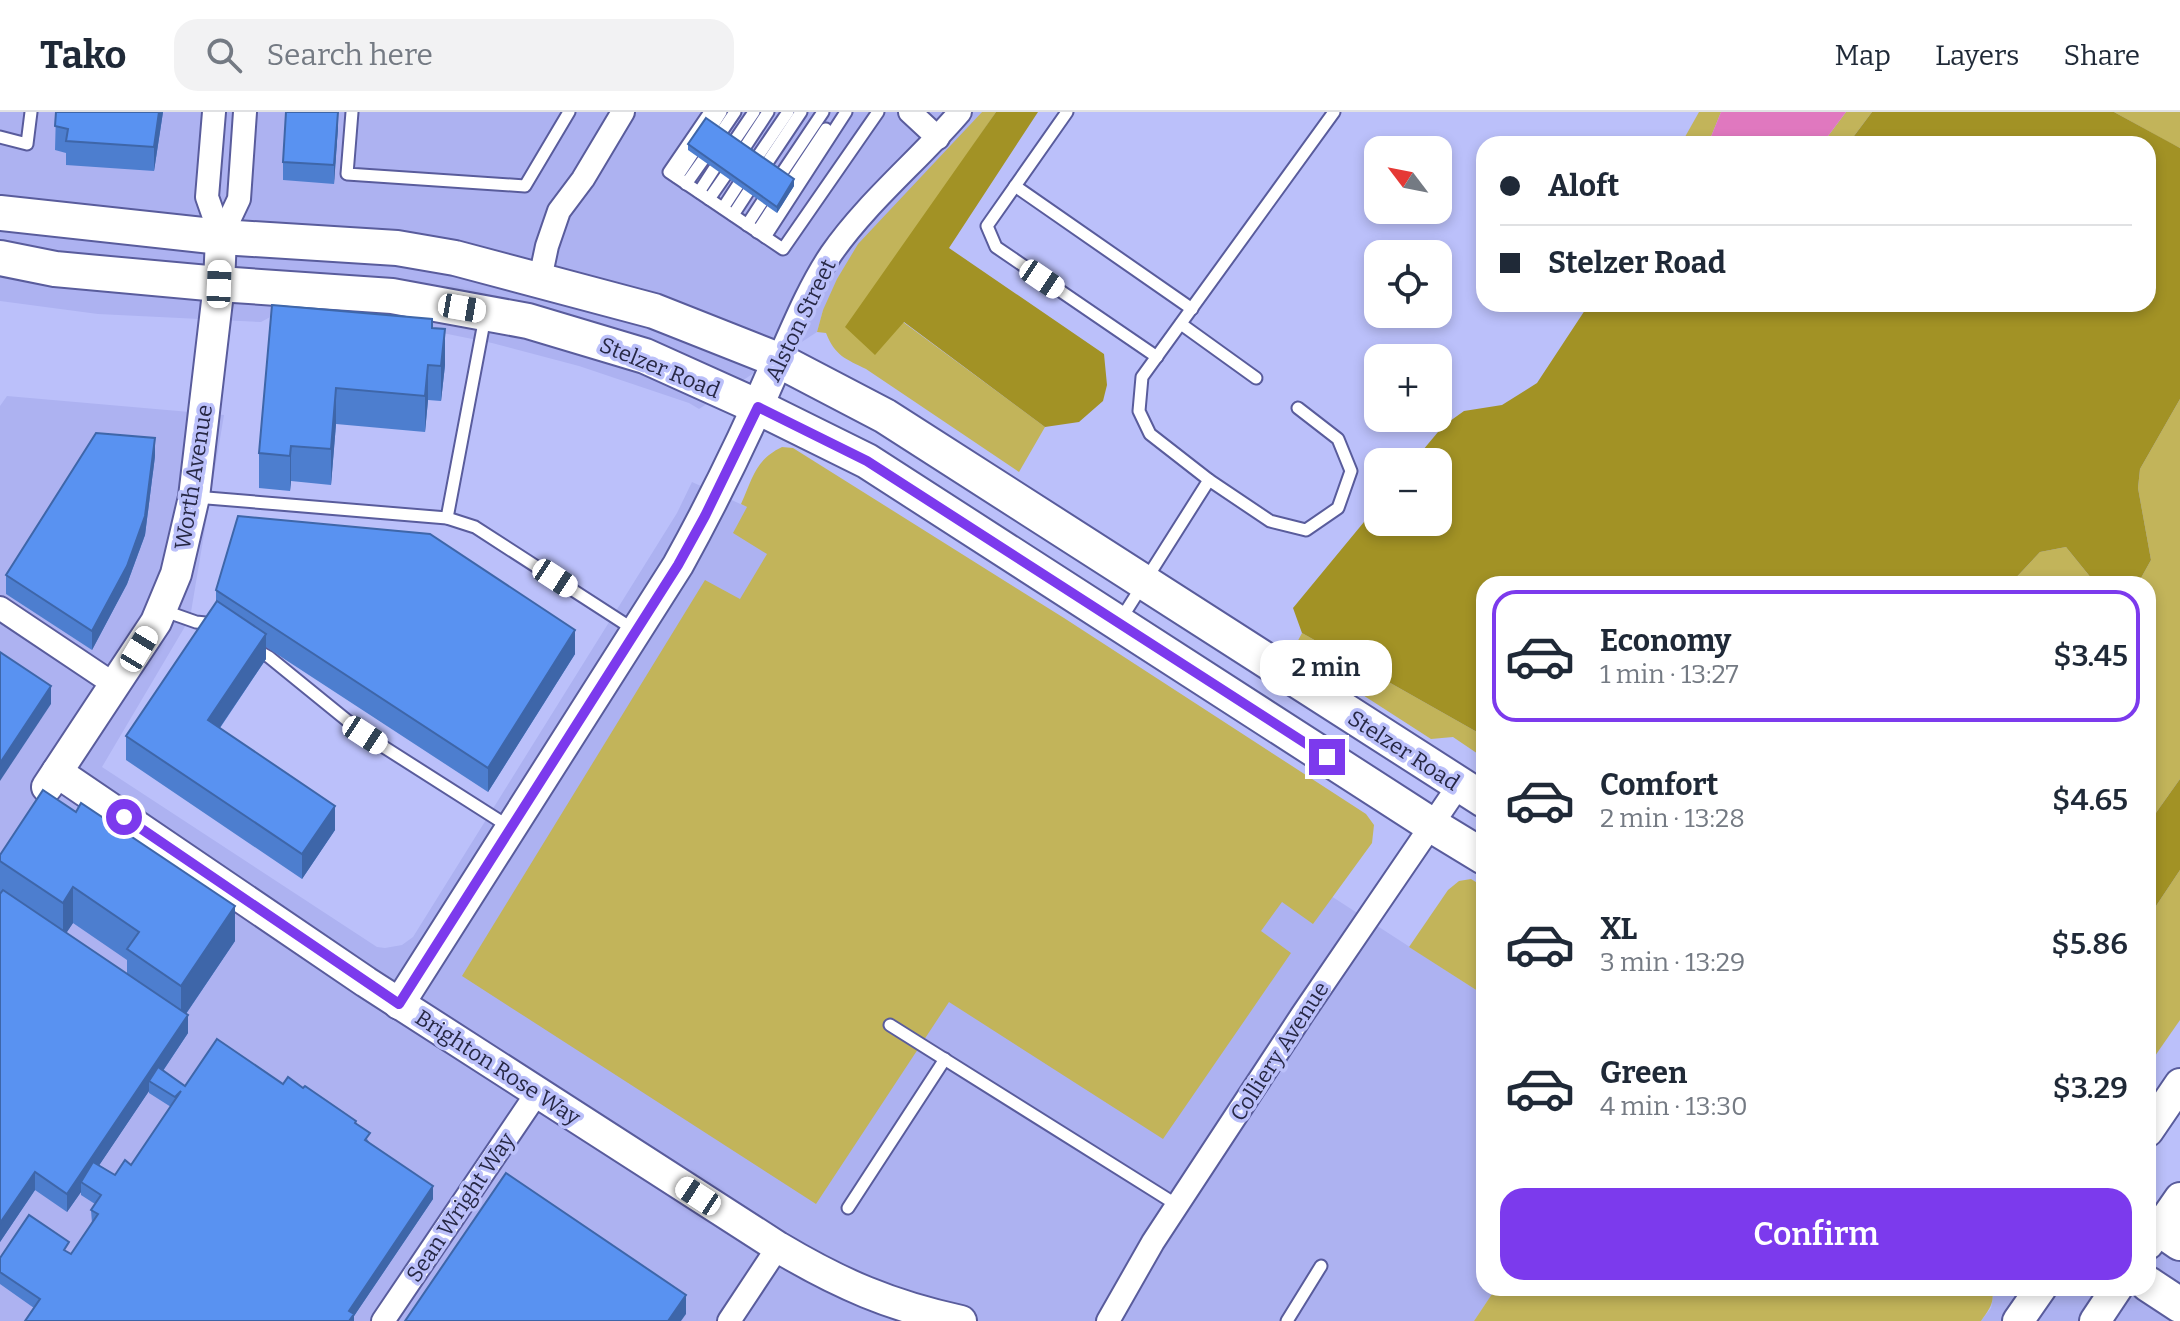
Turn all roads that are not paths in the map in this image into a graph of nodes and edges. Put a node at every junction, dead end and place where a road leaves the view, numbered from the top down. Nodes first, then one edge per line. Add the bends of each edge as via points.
1 (31, 112) edge
2 (214, 112) edge
3 (245, 112) edge
4 (352, 112) edge
5 (569, 112) edge
6 (623, 112) edge
7 (710, 112) edge
8 (721, 112) edge
9 (735, 112) edge
10 (754, 112) edge
11 (768, 112) edge
12 (788, 112) edge
13 (801, 112) edge
14 (823, 112) edge
15 (838, 112) edge
16 (846, 112) edge
17 (878, 112) edge
18 (910, 112) edge
19 (960, 112) edge
20 (1067, 112) edge
21 (1334, 112) edge
22 (0, 137) edge
23 (938, 138) junction
24 (698, 157) edge
25 (682, 181) junction
26 (1015, 186) junction
27 (743, 189) edge
28 (699, 192) junction
29 (709, 199) junction
30 (767, 206) edge
31 (728, 212) junction
32 (0, 213) edge
33 (757, 231) junction
34 (221, 237) junction
35 (0, 258) edge
36 (540, 279) junction
37 (219, 284) junction
38 (1192, 309) junction
39 (486, 313) junction
40 (1181, 324) junction
41 (1157, 357) junction
42 (778, 360) junction
43 (1256, 378) dead end
44 (758, 407) junction
45 (1298, 408) dead end
46 (1209, 480) junction
47 (194, 497) junction
48 (447, 518) junction
49 (1144, 582) junction
50 (0, 608) edge
51 (162, 610) junction
52 (1119, 623) junction
53 (636, 631) junction
54 (228, 632) edge
55 (242, 641) edge
56 (115, 685) junction
57 (57, 772) junction
58 (1471, 793) edge
59 (31, 810) edge
60 (1433, 826) junction
61 (511, 828) junction
62 (1476, 852) edge
63 (399, 1004) junction
64 (890, 1025) dead end
65 (945, 1059) junction
66 (2180, 1084) edge
67 (537, 1093) junction
68 (2156, 1119) edge
69 (2180, 1198) edge
70 (1177, 1205) junction
71 (848, 1208) dead end
72 (2159, 1234) edge
73 (778, 1247) junction
74 (1321, 1266) dead end
75 (2156, 1289) edge
76 (2035, 1296) edge
77 (2112, 1296) edge
78 (2180, 1305) edge
79 (385, 1321) edge
80 (729, 1321) edge
81 (961, 1321) edge
82 (1108, 1321) edge
83 (1287, 1321) edge
84 (2018, 1321) edge
85 (2095, 1321) edge

1 - 22 lane via 27,144
2 - 34 street, Worth Avenue via 207,197
3 - 34 street, Worth Avenue via 239,199
4 - 5 lane via 347,174 525,186
6 - 36 street via 559,211
7 - 25 lane via 669,172
8 - 9 lane via 715,131
10 - 11 lane via 738,146
12 - 13 lane via 761,162
14 - 15 lane via 785,179
16 - 33 lane
17 - 33 lane via 783,249
18 - 23 street
19 - 23 street, Alston Street
20 - 26 lane
21 - 38 lane
23 - 42 street, Alston Street via 831,255
24 - 25 lane
25 - 28 lane
26 - 38 lane
26 - 41 lane via 987,226 996,247
27 - 31 lane
28 - 29 lane
28 - 29 lane via 720,172
29 - 31 lane
30 - 33 lane
31 - 33 lane
32 - 34 main road, Stelzer Road
34 - 36 main road, Stelzer Road via 397,248
34 - 37 street, Worth Avenue
35 - 37 main road, Stelzer Road via 55,269
36 - 42 main road, Stelzer Road via 654,311
37 - 39 main road, Stelzer Road via 392,296
37 - 47 street, Worth Avenue
38 - 40 lane
39 - 44 main road, Stelzer Road via 645,356
39 - 48 lane
40 - 41 lane
40 - 43 lane
41 - 46 lane via 1142,377 1139,411 1150,434
42 - 44 street, Alston Street
42 - 49 main road, Stelzer Road via 885,416
44 - 52 main road, Stelzer Road via 867,461
44 - 53 street, Alston Street via 699,528
45 - 46 lane via 1338,439 1351,471 1338,508 1306,530 1270,521
46 - 49 lane
47 - 48 lane
47 - 51 street, Worth Avenue
48 - 53 lane via 475,527
49 - 52 lane
49 - 58 main road, Stelzer Road
50 - 56 street
51 - 54 lane
51 - 56 street, Worth Avenue
52 - 60 main road, Stelzer Road
53 - 61 street, Alston Street
55 - 61 lane via 365,735
56 - 57 street, Worth Avenue
57 - 59 street, Worth Avenue
57 - 63 street, Brighton Rose Way
58 - 60 street, Colliery Avenue
60 - 62 main road, Stelzer Road
60 - 70 street, Colliery Avenue
61 - 63 street, Alston Street
63 - 67 street, Brighton Rose Way
64 - 65 lane
65 - 70 lane
65 - 71 lane
66 - 68 street
67 - 73 street, Brighton Rose Way
67 - 79 street, Sean Wright Way via 478,1195
69 - 72 street
70 - 82 street, Colliery Avenue
73 - 80 street
73 - 81 street, Brighton Rose Way via 865,1293
74 - 83 lane
75 - 78 main road
76 - 84 street
77 - 85 street

